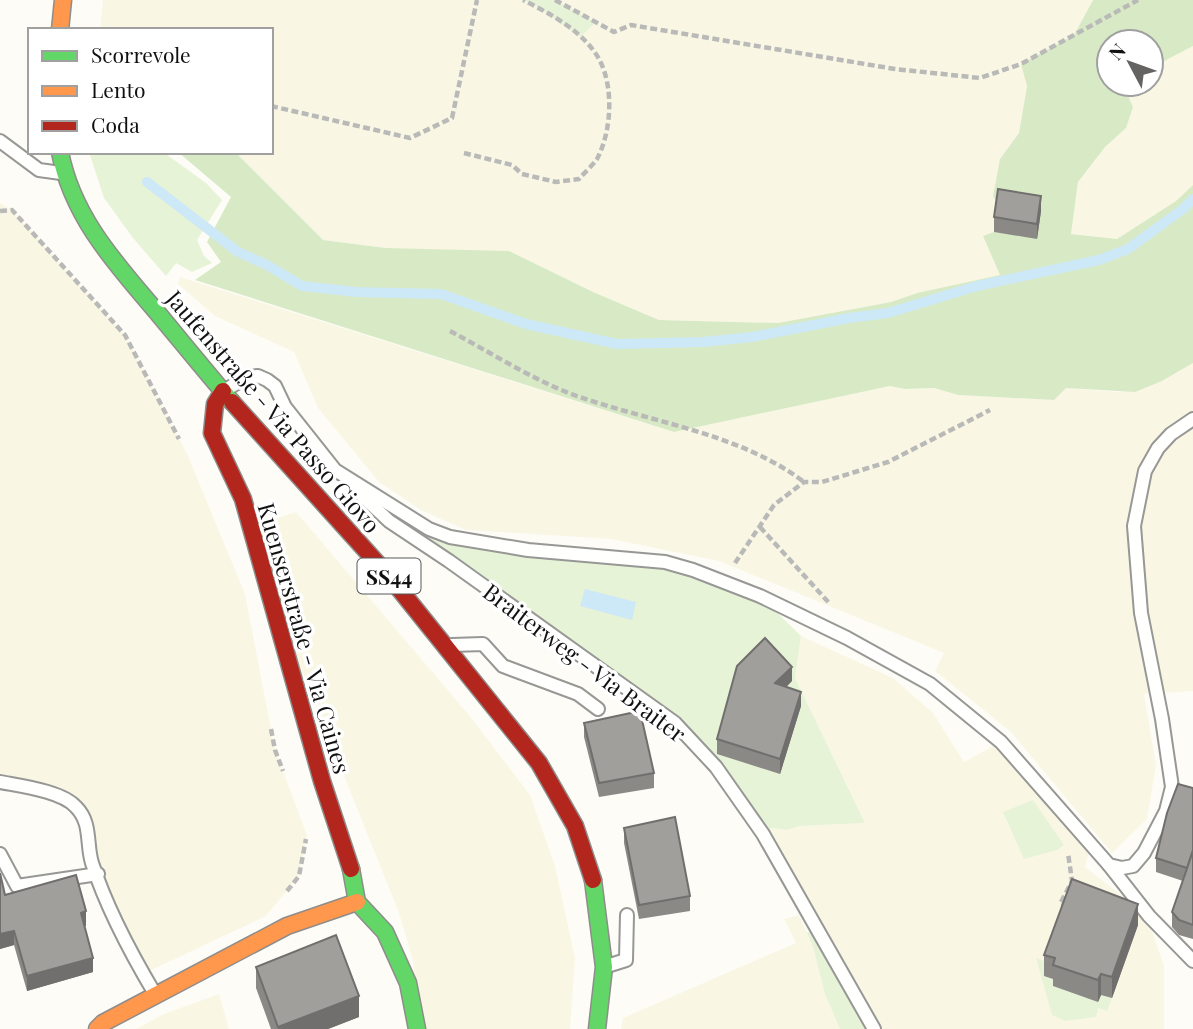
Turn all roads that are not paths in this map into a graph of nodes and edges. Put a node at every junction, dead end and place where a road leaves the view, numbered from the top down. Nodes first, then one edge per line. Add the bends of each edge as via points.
1 (63, 0) edge
2 (60, 28) edge
3 (0, 141) edge
4 (60, 154) edge
5 (64, 173) junction
6 (223, 391) junction
7 (1193, 419) edge
8 (335, 470) junction
9 (445, 645) junction
10 (598, 709) dead end
11 (0, 782) edge
12 (0, 854) edge
13 (1109, 865) junction
14 (98, 874) junction
15 (357, 902) junction
16 (627, 915) dead end
17 (1193, 961) edge
18 (604, 967) junction
19 (156, 996) junction
20 (97, 1029) edge
21 (416, 1029) edge
22 (597, 1029) edge
23 (874, 1029) edge

1 - 2 main road
3 - 5 lane via 39,170
4 - 5 main road, Jaufenstraße - Via Passo Giovo / SS44
5 - 6 main road, Jaufenstraße - Via Passo Giovo / SS44 via 99,243
6 - 8 lane, Braiterweg - Via Braiter via 247,377 267,380
6 - 9 main road, Jaufenstraße - Via Passo Giovo / SS44
6 - 15 main road, Kuenserstraße - Via Caines via 215,404 212,433 243,499
7 - 13 lane via 1158,448 1145,471 1135,526 1141,613 1172,787 1166,811 1144,853 1133,866
8 - 13 lane, Braiterweg - Via Braiter via 429,529 450,537 528,550 665,562 760,596 847,638 930,684 1001,742
8 - 23 lane, Braiterweg - Via Braiter via 389,521 675,723 716,768 747,812
9 - 10 lane via 483,643 503,666 578,694
9 - 18 main road, Jaufenstraße - Via Passo Giovo / SS44 via 539,763 575,826 595,888
11 - 14 lane via 60,796 76,806 88,827
12 - 14 lane via 18,886
13 - 17 lane, Braiterweg - Via Braiter
14 - 19 lane via 122,936
15 - 19 main road via 287,926
15 - 21 main road via 385,932 408,983
16 - 18 lane via 626,960
18 - 22 main road, Jaufenstraße - Via Passo Giovo / SS44
19 - 20 main road

